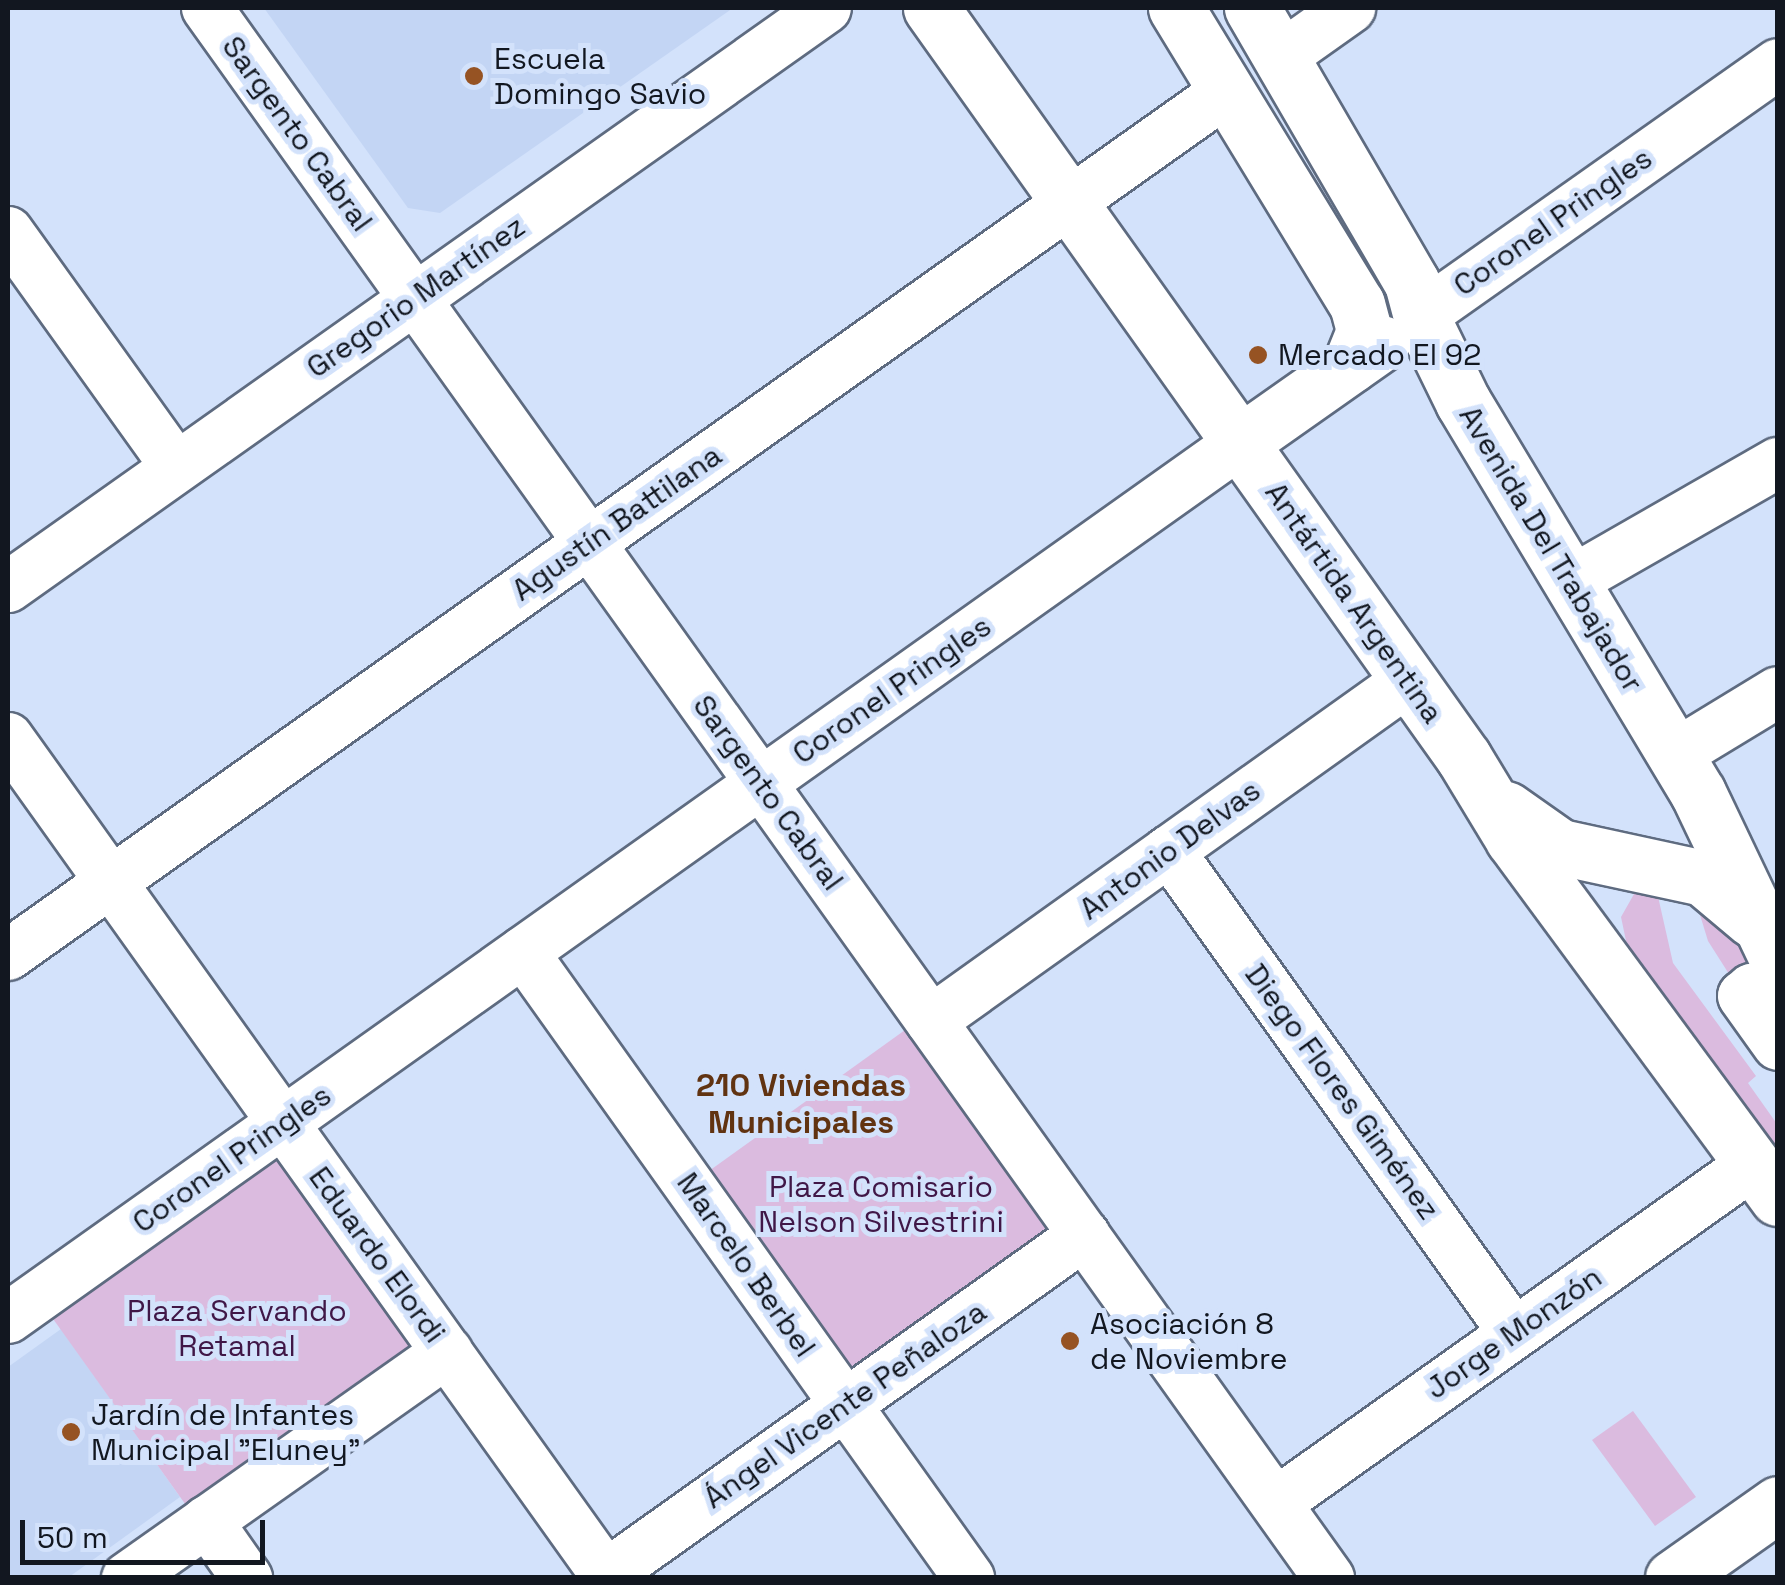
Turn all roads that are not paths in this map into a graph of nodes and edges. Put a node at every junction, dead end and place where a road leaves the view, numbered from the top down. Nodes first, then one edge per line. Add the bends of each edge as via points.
1 (206, 8) edge
2 (826, 8) edge
3 (931, 8) edge
4 (1176, 8) edge
5 (1252, 8) edge
6 (1350, 8) edge
7 (1281, 57) junction
8 (1778, 64) edge
9 (1227, 91) junction
10 (1070, 202) junction
11 (8, 232) edge
12 (414, 298) junction
13 (1421, 316) junction
14 (1350, 365) junction
15 (1241, 442) junction
16 (1778, 463) edge
17 (176, 467) junction
18 (589, 543) junction
19 (1570, 582) junction
20 (8, 588) edge
21 (1408, 680) junction
22 (1778, 692) edge
23 (8, 738) edge
24 (1676, 754) junction
25 (1464, 758) junction
26 (761, 783) junction
27 (1170, 850) junction
28 (1635, 864) junction
29 (110, 882) junction
30 (1770, 947) edge
31 (523, 952) junction
32 (8, 954) edge
33 (1623, 986) junction
34 (931, 1021) junction
35 (1778, 1024) edge
36 (1778, 1044) edge
37 (283, 1123) junction
38 (1765, 1181) edge
39 (1084, 1236) junction
40 (8, 1318) edge
41 (1514, 1333) junction
42 (447, 1352) junction
43 (846, 1404) junction
44 (1276, 1503) junction
45 (1778, 1504) edge
46 (207, 1521) junction
47 (607, 1576) edge
48 (127, 1578) edge
49 (247, 1578) edge
50 (969, 1578) edge
51 (1329, 1578) edge
52 (1673, 1578) edge

1 - 12 street, Sargento Cabral
2 - 12 street, Gregorio Martínez
3 - 10 main road, Antártida Argentina
4 - 9 main road
5 - 7 main road, Avenida Del Trabajador
6 - 7 street
7 - 13 main road, Avenida Del Trabajador via 1412,282
8 - 13 street, Coronel Pringles
9 - 10 street, Agustín Battilana
9 - 14 main road via 1357,304 1364,331
10 - 15 main road, Antártida Argentina
10 - 18 street, Agustín Battilana
11 - 17 street
12 - 17 street, Gregorio Martínez
12 - 18 street, Sargento Cabral
13 - 14 main road, Coronel Pringles
13 - 19 main road, Avenida Del Trabajador via 1463,402
14 - 15 main road, Coronel Pringles
15 - 21 main road, Antártida Argentina
15 - 26 street, Coronel Pringles
16 - 19 street
17 - 20 street, Gregorio Martínez
18 - 26 street, Sargento Cabral
18 - 29 street, Agustín Battilana
19 - 24 main road, Avenida Del Trabajador
21 - 25 main road, Antártida Argentina
21 - 27 street, Antonio Delvas
22 - 24 street
23 - 29 street, Eduardo Elordi
24 - 30 main road, Avenida Del Trabajador
25 - 28 main road via 1540,838
25 - 33 main road, Antártida Argentina via 1513,839
26 - 31 street, Coronel Pringles
26 - 34 street, Sargento Cabral
27 - 34 street, Antonio Delvas
27 - 41 street, Diego Flores Giménez
28 - 30 main road via 1715,884
28 - 33 main road via 1610,882 1600,904 1601,929
29 - 32 street, Agustín Battilana
29 - 37 street, Eduardo Elordi
31 - 37 street, Coronel Pringles
31 - 43 street, Marcelo Berbel
33 - 38 main road, Antártida Argentina
34 - 39 street, Sargento Cabral
35 - 36 street via 1752,990 1742,996
37 - 40 street, Coronel Pringles
37 - 42 street, Eduardo Elordi
38 - 41 street, Jorge Monzón
39 - 43 street, Ángel Vicente Peñaloza
39 - 44 street, Sargento Cabral
41 - 44 street, Jorge Monzón
42 - 46 street
42 - 47 street, Eduardo Elordi
43 - 47 street, Ángel Vicente Peñaloza
43 - 50 street, Marcelo Berbel
44 - 51 street, Sargento Cabral
45 - 52 main road
46 - 48 street
46 - 49 street

